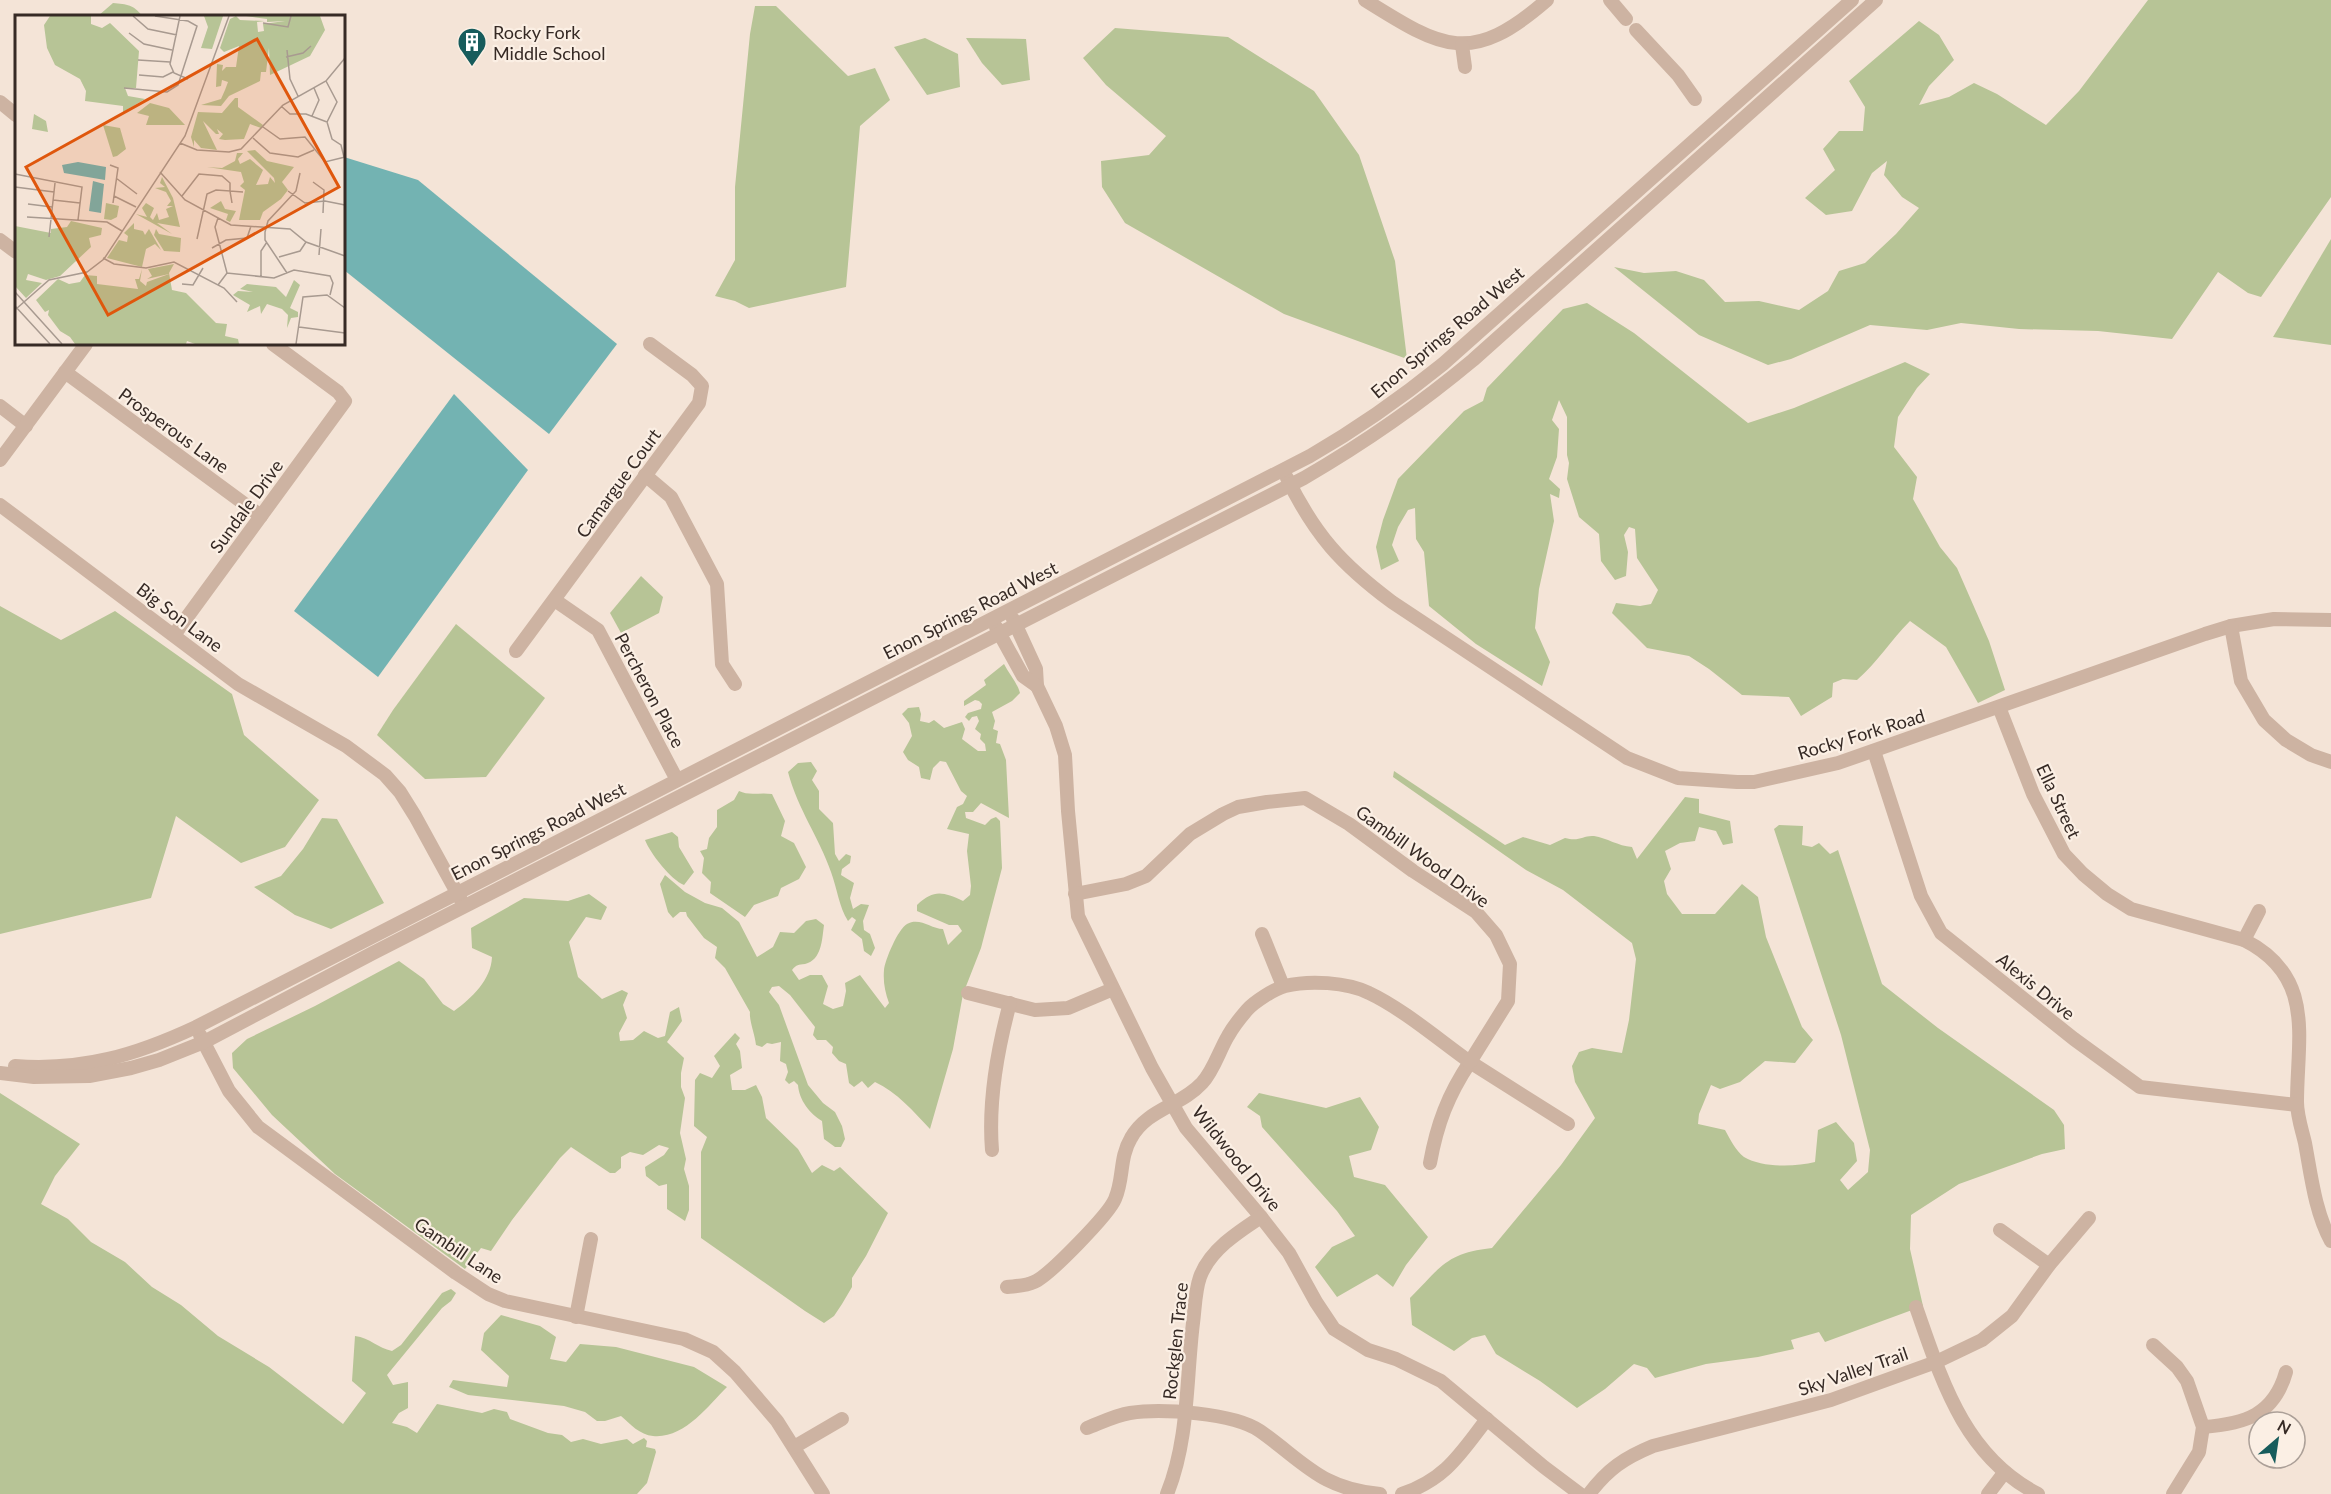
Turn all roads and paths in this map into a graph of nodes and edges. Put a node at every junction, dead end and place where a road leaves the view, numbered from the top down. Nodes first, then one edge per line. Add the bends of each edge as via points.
1 (1365, 0) edge
2 (1547, 0) edge
3 (1610, 0) edge
4 (1852, 0) edge
5 (1876, 0) edge
6 (1626, 19) dead end
7 (1636, 30) dead end
8 (1462, 45) junction
9 (1465, 67) dead end
10 (1695, 99) dead end
11 (0, 102) edge
12 (15, 114) edge
13 (1713, 114) junction
14 (1729, 132) junction
15 (0, 240) edge
16 (15, 251) edge
17 (650, 344) dead end
18 (85, 345) edge
19 (274, 345) edge
20 (65, 372) junction
21 (0, 406) edge
22 (26, 426) junction
23 (0, 460) edge
24 (1284, 470) junction
25 (645, 475) junction
26 (1291, 485) junction
27 (0, 505) edge
28 (261, 516) junction
29 (555, 600) junction
30 (1009, 611) junction
31 (992, 620) junction
32 (2331, 620) edge
33 (1016, 626) junction
34 (2231, 626) junction
35 (999, 634) junction
36 (174, 635) junction
37 (516, 651) dead end
38 (735, 684) dead end
39 (1037, 686) junction
40 (1999, 707) junction
41 (1875, 751) junction
42 (2331, 762) edge
43 (677, 780) junction
44 (457, 893) junction
45 (1075, 894) junction
46 (464, 907) junction
47 (2259, 911) dead end
48 (1262, 934) dead end
49 (2244, 940) junction
50 (1283, 986) junction
51 (1113, 989) junction
52 (968, 993) dead end
53 (1010, 1003) junction
54 (196, 1027) junction
55 (204, 1042) junction
56 (1470, 1062) junction
57 (0, 1065) edge
58 (0, 1073) edge
59 (1172, 1104) junction
60 (2297, 1105) junction
61 (1568, 1124) dead end
62 (992, 1150) dead end
63 (1430, 1163) dead end
64 (1261, 1216) junction
65 (2089, 1218) dead end
66 (2000, 1230) dead end
67 (591, 1239) dead end
68 (2331, 1241) edge
69 (2049, 1264) junction
70 (1007, 1287) dead end
71 (1916, 1307) dead end
72 (576, 1317) junction
73 (2153, 1345) dead end
74 (1936, 1362) junction
75 (2286, 1372) dead end
76 (1186, 1412) junction
77 (842, 1419) dead end
78 (1487, 1419) junction
79 (2203, 1427) junction
80 (1087, 1428) dead end
81 (794, 1447) junction
82 (2004, 1473) junction
83 (823, 1494) edge
84 (1167, 1494) edge
85 (1380, 1494) edge
86 (1402, 1494) edge
87 (1580, 1494) edge
88 (1589, 1494) edge
89 (1988, 1494) edge
90 (2038, 1494) edge
91 (2173, 1494) edge

1 - 8 street via 1433,39
2 - 8 street via 1496,36
3 - 6 street
4 - 13 street, Enon Springs Road West
5 - 14 street, Enon Springs Road West
7 - 10 street
8 - 9 street
11 - 12 street
13 - 14 street
13 - 24 street, Enon Springs Road West via 1503,311 1418,384 1357,428
14 - 26 street, Enon Springs Road West via 1424,401 1362,445
15 - 16 street
17 - 25 street, Camargue Court via 702,386 699,403
18 - 20 street
19 - 28 street, Sundale Drive via 345,401
20 - 22 street
20 - 28 street, Prosperous Lane
21 - 22 street
22 - 23 street
24 - 26 street, Rocky Fork Road
24 - 30 street, Enon Springs Road West
25 - 29 street, Camargue Court
25 - 38 street via 671,497 717,584 722,664
26 - 33 street, Enon Springs Road West
26 - 41 street, Rocky Fork Road via 1329,547 1357,575 1627,758 1678,778 1754,782
27 - 36 street, Big Son Lane
28 - 36 street, Sundale Drive
29 - 37 street, Camargue Court
29 - 43 street, Percheron Place via 598,630
30 - 31 street, Enon Springs Road West
30 - 33 street, Wildwood Drive
31 - 35 street, Wildwood Drive
31 - 43 street, Enon Springs Road West
32 - 34 street, Rocky Fork Road via 2274,619
33 - 35 street, Enon Springs Road West
33 - 39 street, Wildwood Drive via 1036,669
34 - 40 street, Rocky Fork Road
34 - 42 street via 2241,681 2264,720 2286,740
35 - 39 street, Wildwood Drive via 1023,676
35 - 46 street, Enon Springs Road West
36 - 44 street, Big Son Lane via 238,684 346,746 385,775 400,792
39 - 45 street, Wildwood Drive via 1065,755
40 - 41 street, Rocky Fork Road
40 - 49 street, Ella Street via 2033,794 2064,854 2083,874 2132,909
41 - 60 street, Alexis Drive via 1921,896 1941,933 2140,1087
43 - 44 street, Enon Springs Road West
44 - 46 street, Big Son Lane
44 - 54 street, Enon Springs Road West
45 - 51 street, Wildwood Drive via 1080,922
45 - 56 street, Gambill Wood Drive via 1146,876 1190,834 1229,811 1267,801 1305,798 1476,912 1496,935 1510,964 1508,1001
46 - 55 street, Enon Springs Road West
47 - 49 street
48 - 50 street
49 - 60 street, Ella Street via 2278,965 2298,1004
50 - 56 street via 1331,983 1368,992
50 - 59 street via 1249,1008 1228,1035 1202,1083
51 - 53 street via 1068,1008 1035,1010
51 - 59 street, Wildwood Drive
52 - 53 street
53 - 62 street via 993,1073
54 - 55 street, Gambill Lane
54 - 57 street, Enon Springs Road West via 110,1060 52,1067
55 - 58 street, Enon Springs Road West via 140,1065 89,1076
55 - 72 street, Gambill Lane via 229,1091 258,1127 416,1244 488,1294
56 - 61 street
56 - 63 street, Gambill Wood Drive via 1453,1088 1436,1132
59 - 64 street, Wildwood Drive via 1202,1150
59 - 70 street via 1151,1115 1130,1138 1121,1161 1120,1183 1108,1211 1060,1263 1034,1282
60 - 68 street, Ella Street via 2316,1200
64 - 76 street, Rockglen Trace via 1223,1245 1200,1276
64 - 78 street, Wildwood Drive via 1334,1329 1368,1350 1441,1381
65 - 69 street, Sky Valley Trail
66 - 69 street
67 - 72 street
69 - 74 street, Sky Valley Trail via 2012,1316 1982,1340
71 - 74 street
72 - 81 street, Gambill Lane via 687,1340 713,1352 772,1414
73 - 79 street via 2187,1381
74 - 82 street via 1957,1411 1976,1442
74 - 88 street, Sky Valley Trail via 1831,1400 1653,1446 1615,1465
75 - 79 street via 2270,1405 2254,1416 2231,1425
76 - 80 street via 1130,1413
76 - 84 street, Rockglen Trace via 1176,1469
76 - 85 street via 1244,1423 1259,1430 1312,1473 1334,1484
77 - 81 street
78 - 86 street via 1457,1459 1424,1487
78 - 87 street, Wildwood Drive
79 - 91 street via 2199,1452
81 - 83 street, Gambill Lane
82 - 89 street
82 - 90 street

